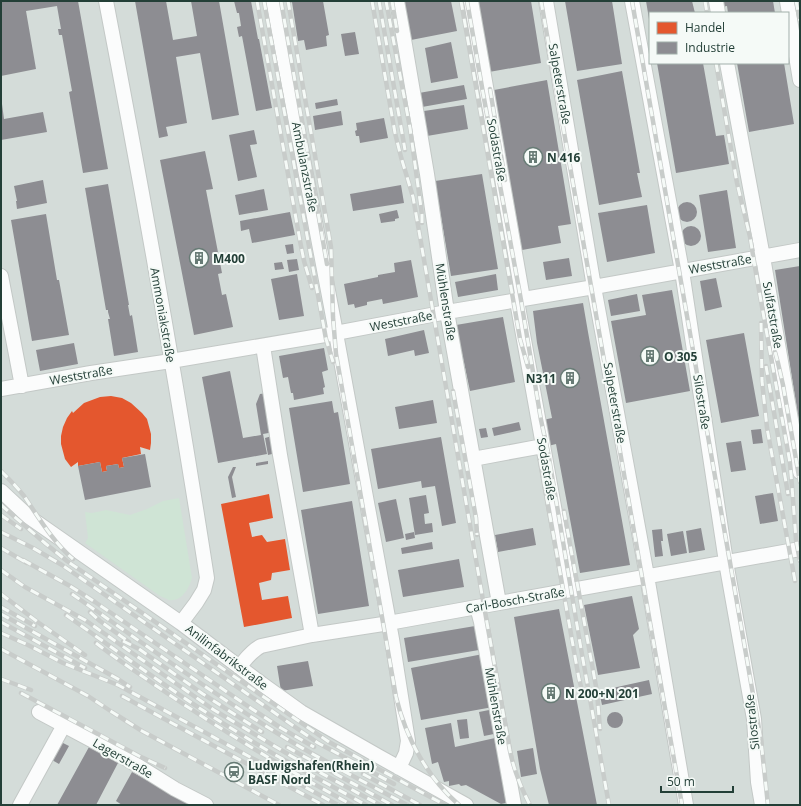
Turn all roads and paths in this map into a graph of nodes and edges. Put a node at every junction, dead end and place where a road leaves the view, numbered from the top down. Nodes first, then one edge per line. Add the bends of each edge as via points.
1 (106, 1) edge
2 (273, 1) edge
3 (397, 1) edge
4 (471, 1) edge
5 (546, 1) edge
6 (632, 1) edge
7 (716, 1) edge
8 (787, 1) edge
9 (718, 12) edge
10 (789, 12) edge
11 (789, 13) edge
12 (728, 64) edge
13 (800, 80) edge
14 (800, 250) edge
15 (764, 257) junction
16 (682, 271) junction
17 (1, 276) edge
18 (594, 287) junction
19 (520, 300) junction
20 (447, 312) junction
21 (336, 333) junction
22 (262, 346) junction
23 (171, 361) junction
24 (22, 386) junction
25 (1, 389) edge
26 (543, 446) junction
27 (473, 459) junction
28 (800, 472) edge
29 (1, 491) edge
30 (800, 549) edge
31 (726, 562) junction
32 (647, 576) junction
33 (569, 590) junction
34 (499, 603) junction
35 (477, 607) junction
36 (181, 623) junction
37 (389, 623) junction
38 (312, 635) junction
39 (239, 667) junction
40 (39, 712) dead end
41 (64, 725) junction
42 (399, 768) junction
43 (20, 805) edge
44 (206, 805) edge
45 (466, 805) edge
46 (514, 805) edge
47 (686, 805) edge
48 (762, 805) edge

1 - 23 street, Ammoniakstraße via 139,172
2 - 21 street, Ambulanzstraße
3 - 20 street, Mühlenstraße via 426,167
4 - 19 street, Sodastraße
5 - 18 street, Salpeterstraße
6 - 16 street, Silostraße
7 - 9 street
8 - 10 street
11 - 13 street
12 - 15 street, Sulfatstraße
14 - 15 street, Weststraße
15 - 16 street, Weststraße
15 - 28 street, Sulfatstraße
16 - 18 street, Weststraße
16 - 31 street, Silostraße
17 - 24 street
18 - 19 street, Weststraße
18 - 32 street, Salpeterstraße
19 - 20 street, Weststraße
19 - 26 street, Sodastraße
20 - 21 street, Weststraße
20 - 27 street, Mühlenstraße
21 - 22 street, Weststraße
21 - 37 street, Ambulanzstraße
22 - 23 street, Weststraße
22 - 38 street
23 - 24 street, Weststraße
23 - 36 street, Ammoniakstraße via 207,578 204,590
24 - 25 street, Weststraße
26 - 27 street
26 - 33 street, Sodastraße
27 - 34 street, Mühlenstraße
29 - 36 street, Anilinfabrikstraße via 29,517
30 - 31 street, Carl-Bosch-Straße
31 - 32 street, Carl-Bosch-Straße
31 - 48 street, Silostraße via 754,719
32 - 33 street, Carl-Bosch-Straße
32 - 47 street, Salpeterstraße
33 - 34 street, Carl-Bosch-Straße
34 - 35 street, Carl-Bosch-Straße
35 - 37 street, Carl-Bosch-Straße
35 - 46 street, Mühlenstraße
36 - 39 street, Anilinfabrikstraße
37 - 38 street, Carl-Bosch-Straße
37 - 42 street, Ambulanzstraße via 408,741
38 - 39 street, Carl-Bosch-Straße via 261,646 248,655
39 - 42 street, Anilinfabrikstraße via 301,712
40 - 41 street, Lagerstraße
41 - 43 street
41 - 44 street, Lagerstraße
42 - 45 street, Anilinfabrikstraße

